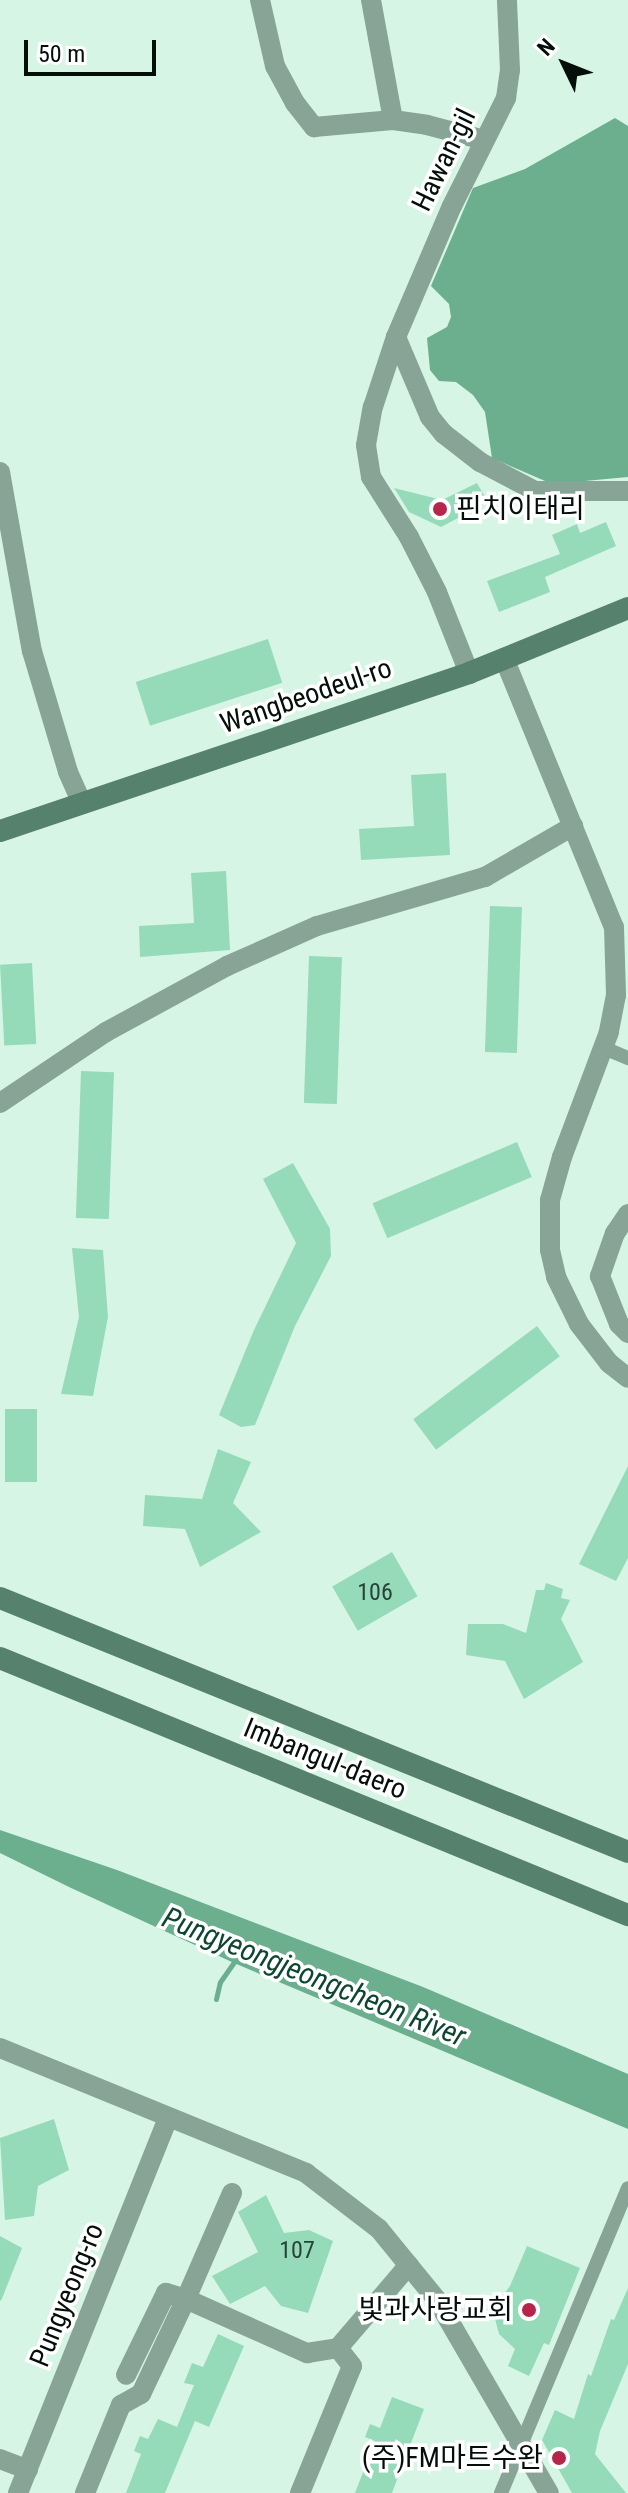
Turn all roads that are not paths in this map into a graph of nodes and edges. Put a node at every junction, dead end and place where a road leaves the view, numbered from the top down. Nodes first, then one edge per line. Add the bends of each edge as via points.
1 (260, 0) edge
2 (371, 0) edge
3 (507, 0) edge
4 (393, 120) junction
5 (484, 140) junction
6 (396, 337) junction
7 (0, 472) edge
8 (628, 491) edge
9 (628, 608) edge
10 (504, 658) junction
11 (469, 673) junction
12 (82, 803) junction
13 (573, 826) junction
14 (0, 831) edge
15 (604, 1048) junction
16 (628, 1058) edge
17 (0, 1103) edge
18 (628, 1214) edge
19 (628, 1333) edge
20 (628, 1378) edge
21 (0, 1598) edge
22 (0, 1658) edge
23 (628, 1852) edge
24 (628, 1915) edge
25 (0, 2048) edge
26 (168, 2118) junction
27 (627, 2192) edge
28 (232, 2193) dead end
29 (409, 2265) junction
30 (186, 2299) junction
31 (338, 2348) junction
32 (126, 2375) dead end
33 (522, 2443) junction
34 (0, 2459) edge
35 (28, 2470) junction
36 (18, 2493) edge
37 (85, 2493) edge
38 (300, 2493) edge
39 (501, 2493) edge
40 (549, 2493) edge

1 - 4 street via 275,66 314,127
2 - 4 street
3 - 5 street, Hawan-gil via 506,98
4 - 5 street
5 - 6 street, Hawan-gil
6 - 8 street via 430,417 480,462 535,491
6 - 11 street, Hawan-gil via 373,407 367,463 437,592
7 - 12 street via 32,651
9 - 10 main road, Wangbeodeul-ro
10 - 11 main road, Wangbeodeul-ro
10 - 13 street
11 - 12 main road, Wangbeodeul-ro
12 - 14 main road, Wangbeodeul-ro
13 - 15 street via 614,927 616,995
13 - 17 street via 485,877 317,926 227,966 106,1032
15 - 16 street
15 - 20 street via 550,1200 550,1250 556,1277 579,1324
18 - 19 street via 615,1233 600,1276 619,1324
21 - 23 main road, Imbangul-daero
22 - 24 main road, Imbangul-daero
25 - 26 street
26 - 29 street via 306,2173 379,2229
26 - 35 street, Pungyeong-ro
27 - 33 street
28 - 30 street
29 - 31 street
29 - 33 street via 449,2318
30 - 31 street via 307,2353
30 - 32 street via 166,2293
30 - 37 street via 141,2394 121,2405
31 - 38 street via 352,2366
33 - 39 street
33 - 40 street
34 - 35 street
35 - 36 street, Pungyeong-ro

